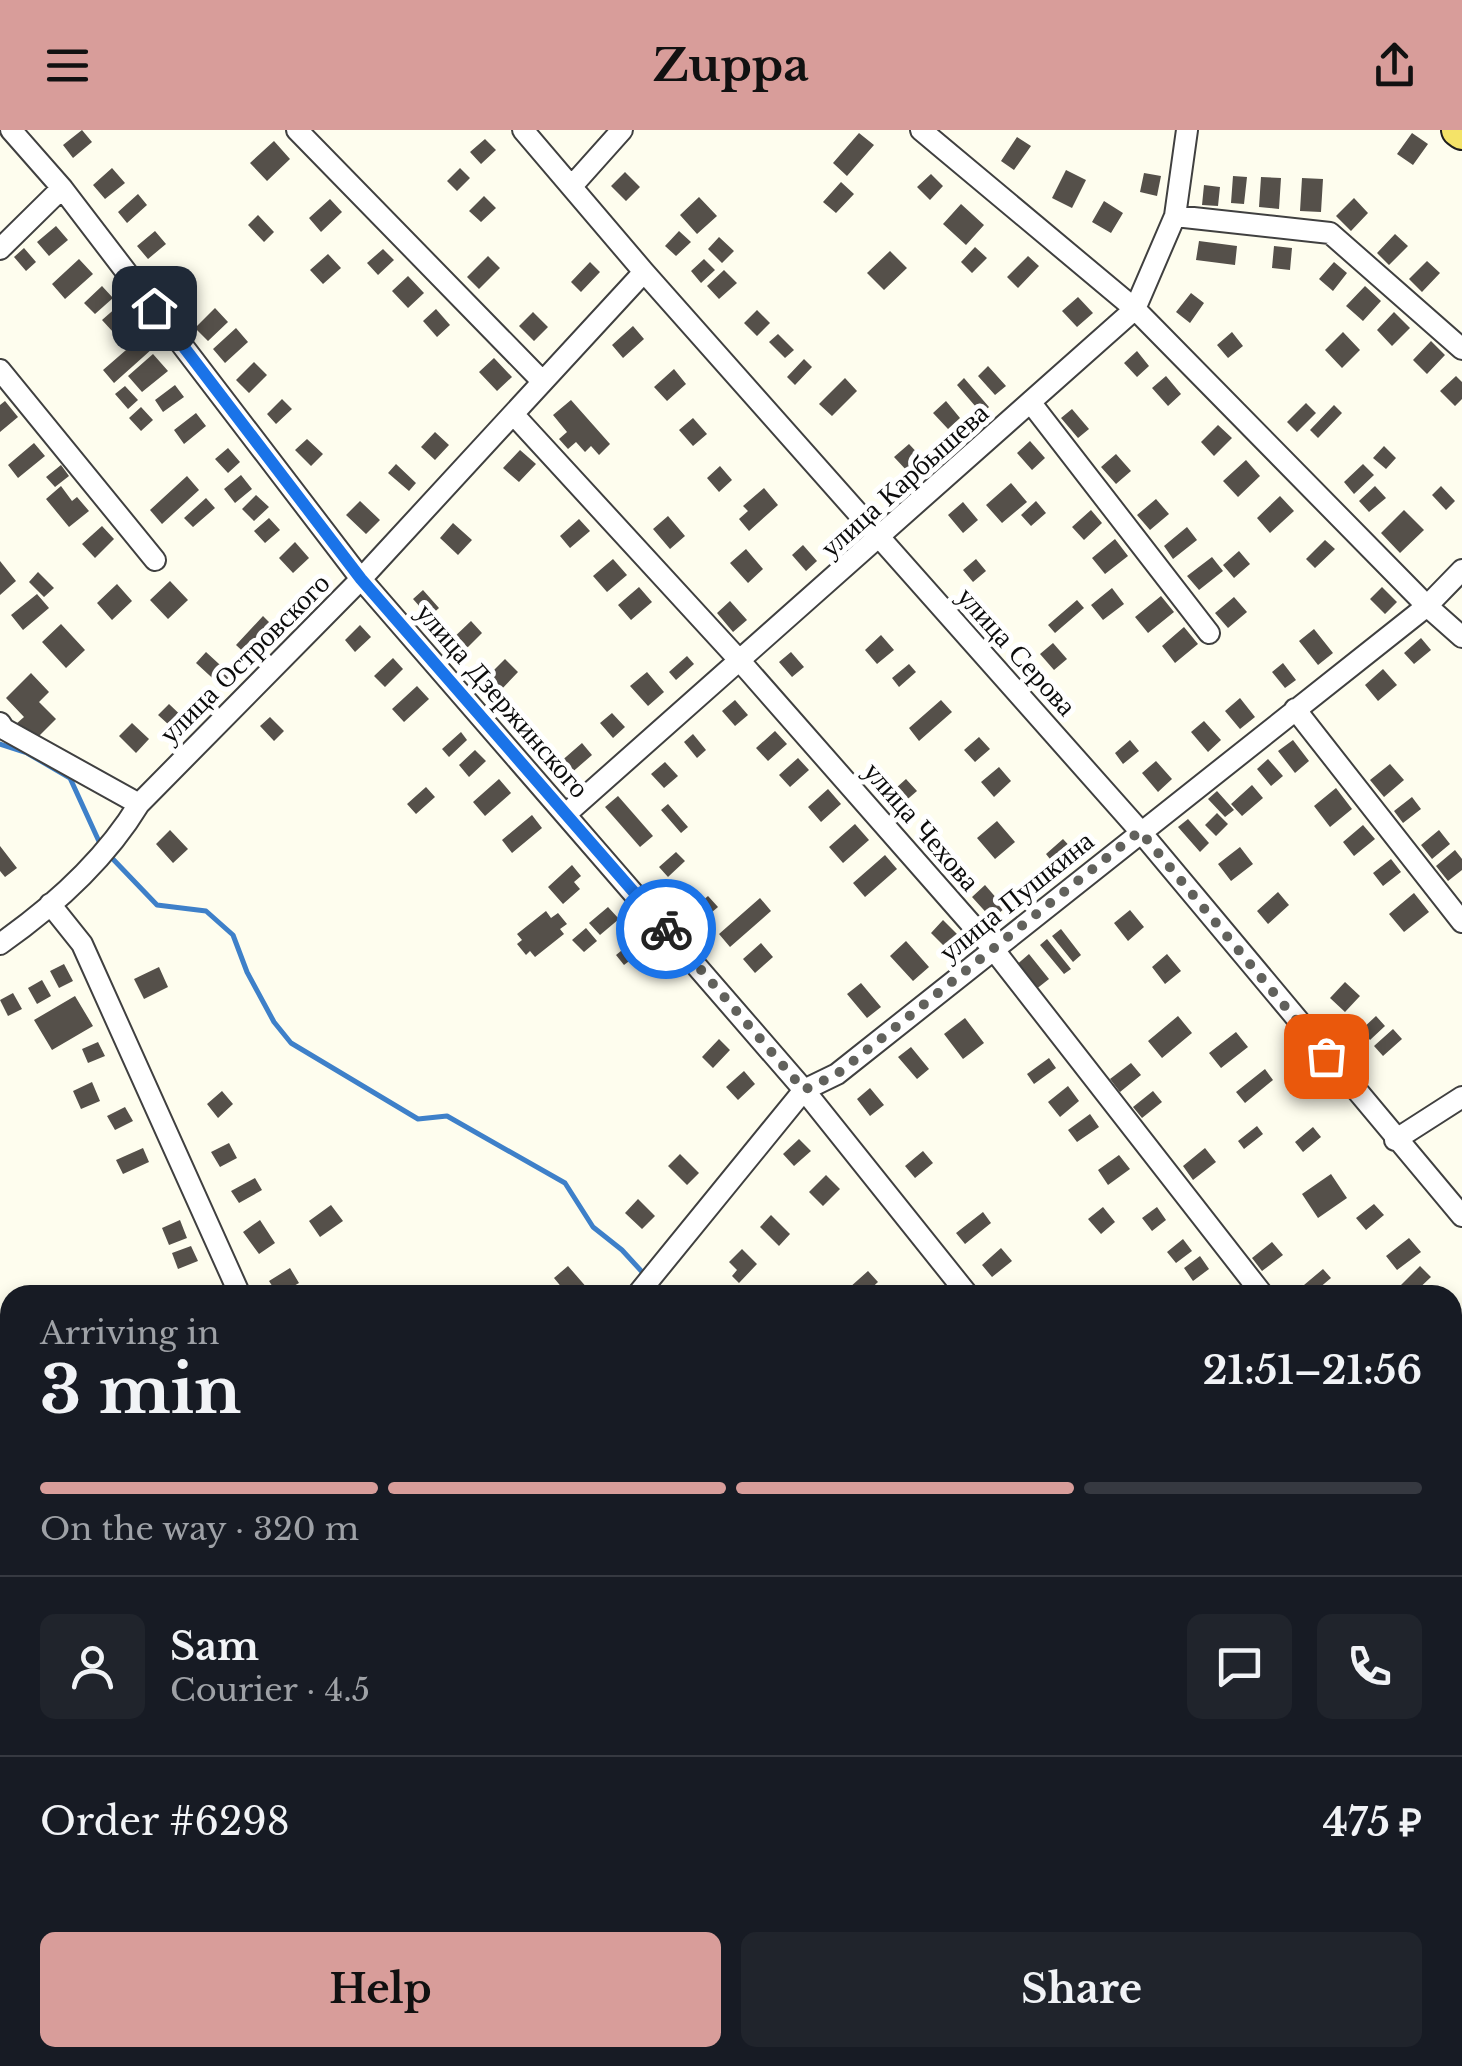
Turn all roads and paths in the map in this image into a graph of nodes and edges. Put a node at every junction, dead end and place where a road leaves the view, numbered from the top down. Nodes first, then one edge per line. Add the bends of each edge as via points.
1 (11, 130) edge
2 (298, 130) edge
3 (523, 130) edge
4 (622, 130) edge
5 (920, 130) edge
6 (1187, 130) edge
7 (572, 186) junction
8 (62, 188) junction
9 (1175, 216) junction
10 (0, 249) edge
11 (644, 272) junction
12 (1136, 308) junction
13 (1462, 349) edge
14 (0, 370) edge
15 (542, 381) junction
16 (1031, 403) junction
17 (514, 415) junction
18 (880, 538) junction
19 (155, 560) dead end
20 (1462, 570) edge
21 (361, 579) junction
22 (1426, 606) junction
23 (1209, 634) dead end
24 (1462, 637) edge
25 (740, 661) junction
26 (1295, 709) junction
27 (0, 723) edge
28 (139, 804) junction
29 (566, 814) junction
30 (1140, 831) junction
31 (50, 904) junction
32 (1462, 922) edge
33 (0, 944) edge
34 (994, 950) junction
35 (804, 1090) junction
36 (1462, 1097) edge
37 (1395, 1140) junction
38 (1462, 1216) edge
39 (235, 1285) edge
40 (645, 1285) edge
41 (960, 1285) edge
42 (1255, 1285) edge

1 - 8 street, улица Дзержинского
2 - 15 street
3 - 7 street, улица Серова
4 - 7 street
5 - 12 street
6 - 9 street, улица Карбышева
7 - 11 street, улица Серова
8 - 10 street
8 - 21 street, улица Дзержинского
9 - 12 street, улица Карбышева
9 - 13 street via 1330,233
11 - 15 street, улица Островского
11 - 18 street, улица Серова
12 - 16 street, улица Карбышева
12 - 22 street
14 - 19 street
15 - 17 street, улица Островского
16 - 18 street, улица Карбышева
16 - 23 street
17 - 21 street, улица Островского
17 - 25 street, улица Чехова
18 - 25 street, улица Карбышева
18 - 30 street, улица Серова
20 - 22 street, улица Пушкина
21 - 28 street, улица Островского
21 - 29 street, улица Дзержинского
22 - 24 street
22 - 26 street, улица Пушкина
25 - 29 street, улица Карбышева
25 - 34 street, улица Чехова
26 - 30 street, улица Пушкина
26 - 32 street
27 - 28 street
28 - 31 street, улица Островского via 116,840
29 - 35 street, улица Дзержинского
30 - 34 street, улица Пушкина
30 - 37 street, улица Серова
31 - 33 street, улица Островского
31 - 39 street via 82,944
34 - 35 street, улица Пушкина via 837,1074
34 - 42 street, улица Чехова
35 - 40 street, улица Пушкина
35 - 41 street, улица Дзержинского
36 - 37 street
37 - 38 street, улица Серова

